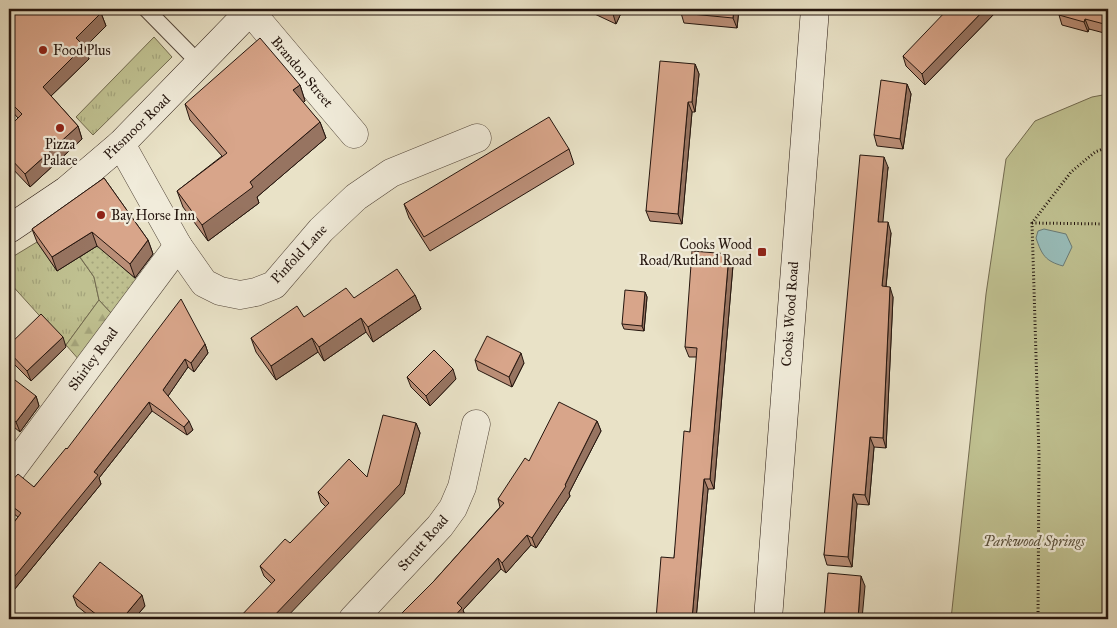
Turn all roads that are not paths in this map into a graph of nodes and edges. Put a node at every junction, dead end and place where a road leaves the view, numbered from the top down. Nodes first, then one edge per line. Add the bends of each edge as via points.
1 (146, 9) edge
2 (815, 9) edge
3 (251, 10) edge
4 (200, 64) junction
5 (354, 134) dead end
6 (477, 138) dead end
7 (121, 144) junction
8 (9, 229) edge
9 (178, 246) junction
10 (476, 424) dead end
11 (9, 473) edge
12 (354, 619) edge
13 (768, 619) edge

1 - 4 lane
2 - 13 street, Cooks Wood Road
3 - 4 street, Pitsmoor Road
3 - 5 street, Brandon Street
4 - 7 street, Pitsmoor Road
6 - 9 street, Pinfold Lane via 391,172 356,197 321,230 274,285 256,292 240,295 220,291 204,282
7 - 8 street, Pitsmoor Road via 67,190
7 - 9 street, Pinfold Lane
9 - 11 street, Shirley Road
10 - 12 street, Strutt Road via 462,487 453,508

